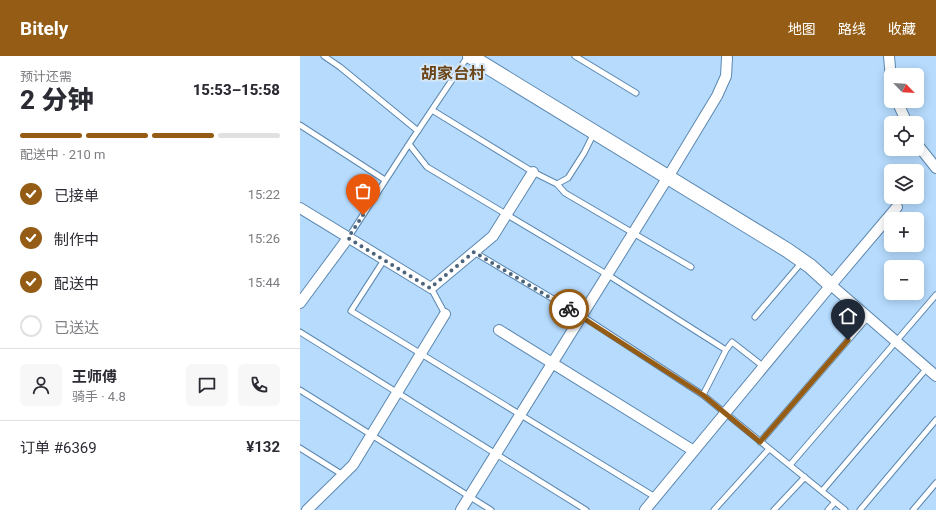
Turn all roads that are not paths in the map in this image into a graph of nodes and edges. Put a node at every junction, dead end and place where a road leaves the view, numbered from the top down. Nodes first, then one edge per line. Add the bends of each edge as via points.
1 (324, 56) edge
2 (469, 56) edge
3 (575, 56) edge
4 (889, 56) edge
5 (725, 57) edge
6 (890, 68) edge
7 (636, 93) dead end
8 (432, 110) junction
9 (300, 125) edge
10 (418, 131) junction
11 (595, 132) junction
12 (409, 144) junction
13 (924, 153) edge
14 (936, 168) edge
15 (533, 172) junction
16 (668, 177) junction
17 (385, 180) junction
18 (557, 184) junction
19 (897, 207) dead end
20 (300, 208) edge
21 (507, 214) junction
22 (634, 233) junction
23 (348, 238) junction
24 (474, 252) junction
25 (384, 260) junction
26 (802, 261) junction
27 (691, 267) dead end
28 (608, 275) junction
29 (830, 285) junction
30 (430, 288) junction
31 (936, 295) edge
32 (300, 303) edge
33 (445, 314) joint
34 (582, 316) junction
35 (755, 317) dead end
36 (868, 317) junction
37 (500, 330) dead end
38 (300, 332) edge
39 (896, 342) junction
40 (726, 350) junction
41 (421, 354) junction
42 (552, 363) junction
43 (764, 367) junction
44 (927, 368) junction
45 (936, 376) edge
46 (300, 390) edge
47 (397, 392) junction
48 (703, 395) junction
49 (725, 414) junction
50 (521, 415) junction
51 (936, 420) edge
52 (371, 434) junction
53 (760, 442) junction
54 (300, 448) edge
55 (769, 449) junction
56 (694, 450) junction
57 (496, 453) junction
58 (790, 465) junction
59 (342, 475) junction
60 (805, 477) junction
61 (936, 483) edge
62 (822, 491) junction
63 (470, 497) junction
64 (656, 497) junction
65 (835, 502) junction
66 (647, 509) edge
67 (307, 510) edge
68 (461, 510) edge
69 (490, 510) edge
70 (586, 510) edge
71 (714, 510) edge
72 (774, 510) edge
73 (828, 510) edge
74 (845, 510) edge
75 (860, 510) edge
76 (913, 510) edge

1 - 10 lane
2 - 8 lane
2 - 11 street
3 - 7 lane
4 - 6 street
5 - 16 street via 726,76 720,89
8 - 10 lane
8 - 15 lane
9 - 17 lane
10 - 12 lane
11 - 16 street
11 - 18 lane via 568,178
12 - 17 lane
12 - 21 lane via 427,167
13 - 14 street
15 - 18 lane
15 - 21 street
16 - 22 street
16 - 26 street
17 - 23 lane
18 - 22 lane via 565,193
19 - 29 street
20 - 23 street
21 - 24 street via 494,236
21 - 28 lane
22 - 27 lane
22 - 28 street
23 - 25 street
23 - 32 street
24 - 30 street
24 - 34 lane
25 - 30 street
25 - 41 lane via 351,311
26 - 29 street
26 - 35 lane
28 - 34 street
28 - 40 lane
29 - 36 street
29 - 43 street
30 - 33 lane
31 - 39 lane
33 - 41 street
34 - 42 street
34 - 48 lane
36 - 39 street
36 - 53 lane
37 - 42 street
38 - 47 lane
39 - 44 street
39 - 58 lane
40 - 43 lane via 732,342
40 - 48 lane
41 - 47 street
41 - 50 lane
42 - 50 street
42 - 56 street
43 - 49 street
44 - 45 street
44 - 62 lane
46 - 52 lane
47 - 52 street
47 - 57 lane
48 - 49 lane
49 - 53 lane
49 - 56 street
50 - 57 street
50 - 64 lane
51 - 75 lane
52 - 59 street via 352,465
52 - 63 lane
53 - 55 lane
54 - 59 lane
55 - 58 lane
55 - 71 lane
56 - 64 street
57 - 63 street
57 - 70 lane
58 - 60 lane
59 - 67 street
60 - 62 lane
60 - 72 lane
61 - 76 lane
62 - 65 lane
63 - 68 street
63 - 69 lane
64 - 66 street
65 - 73 lane
65 - 74 lane

